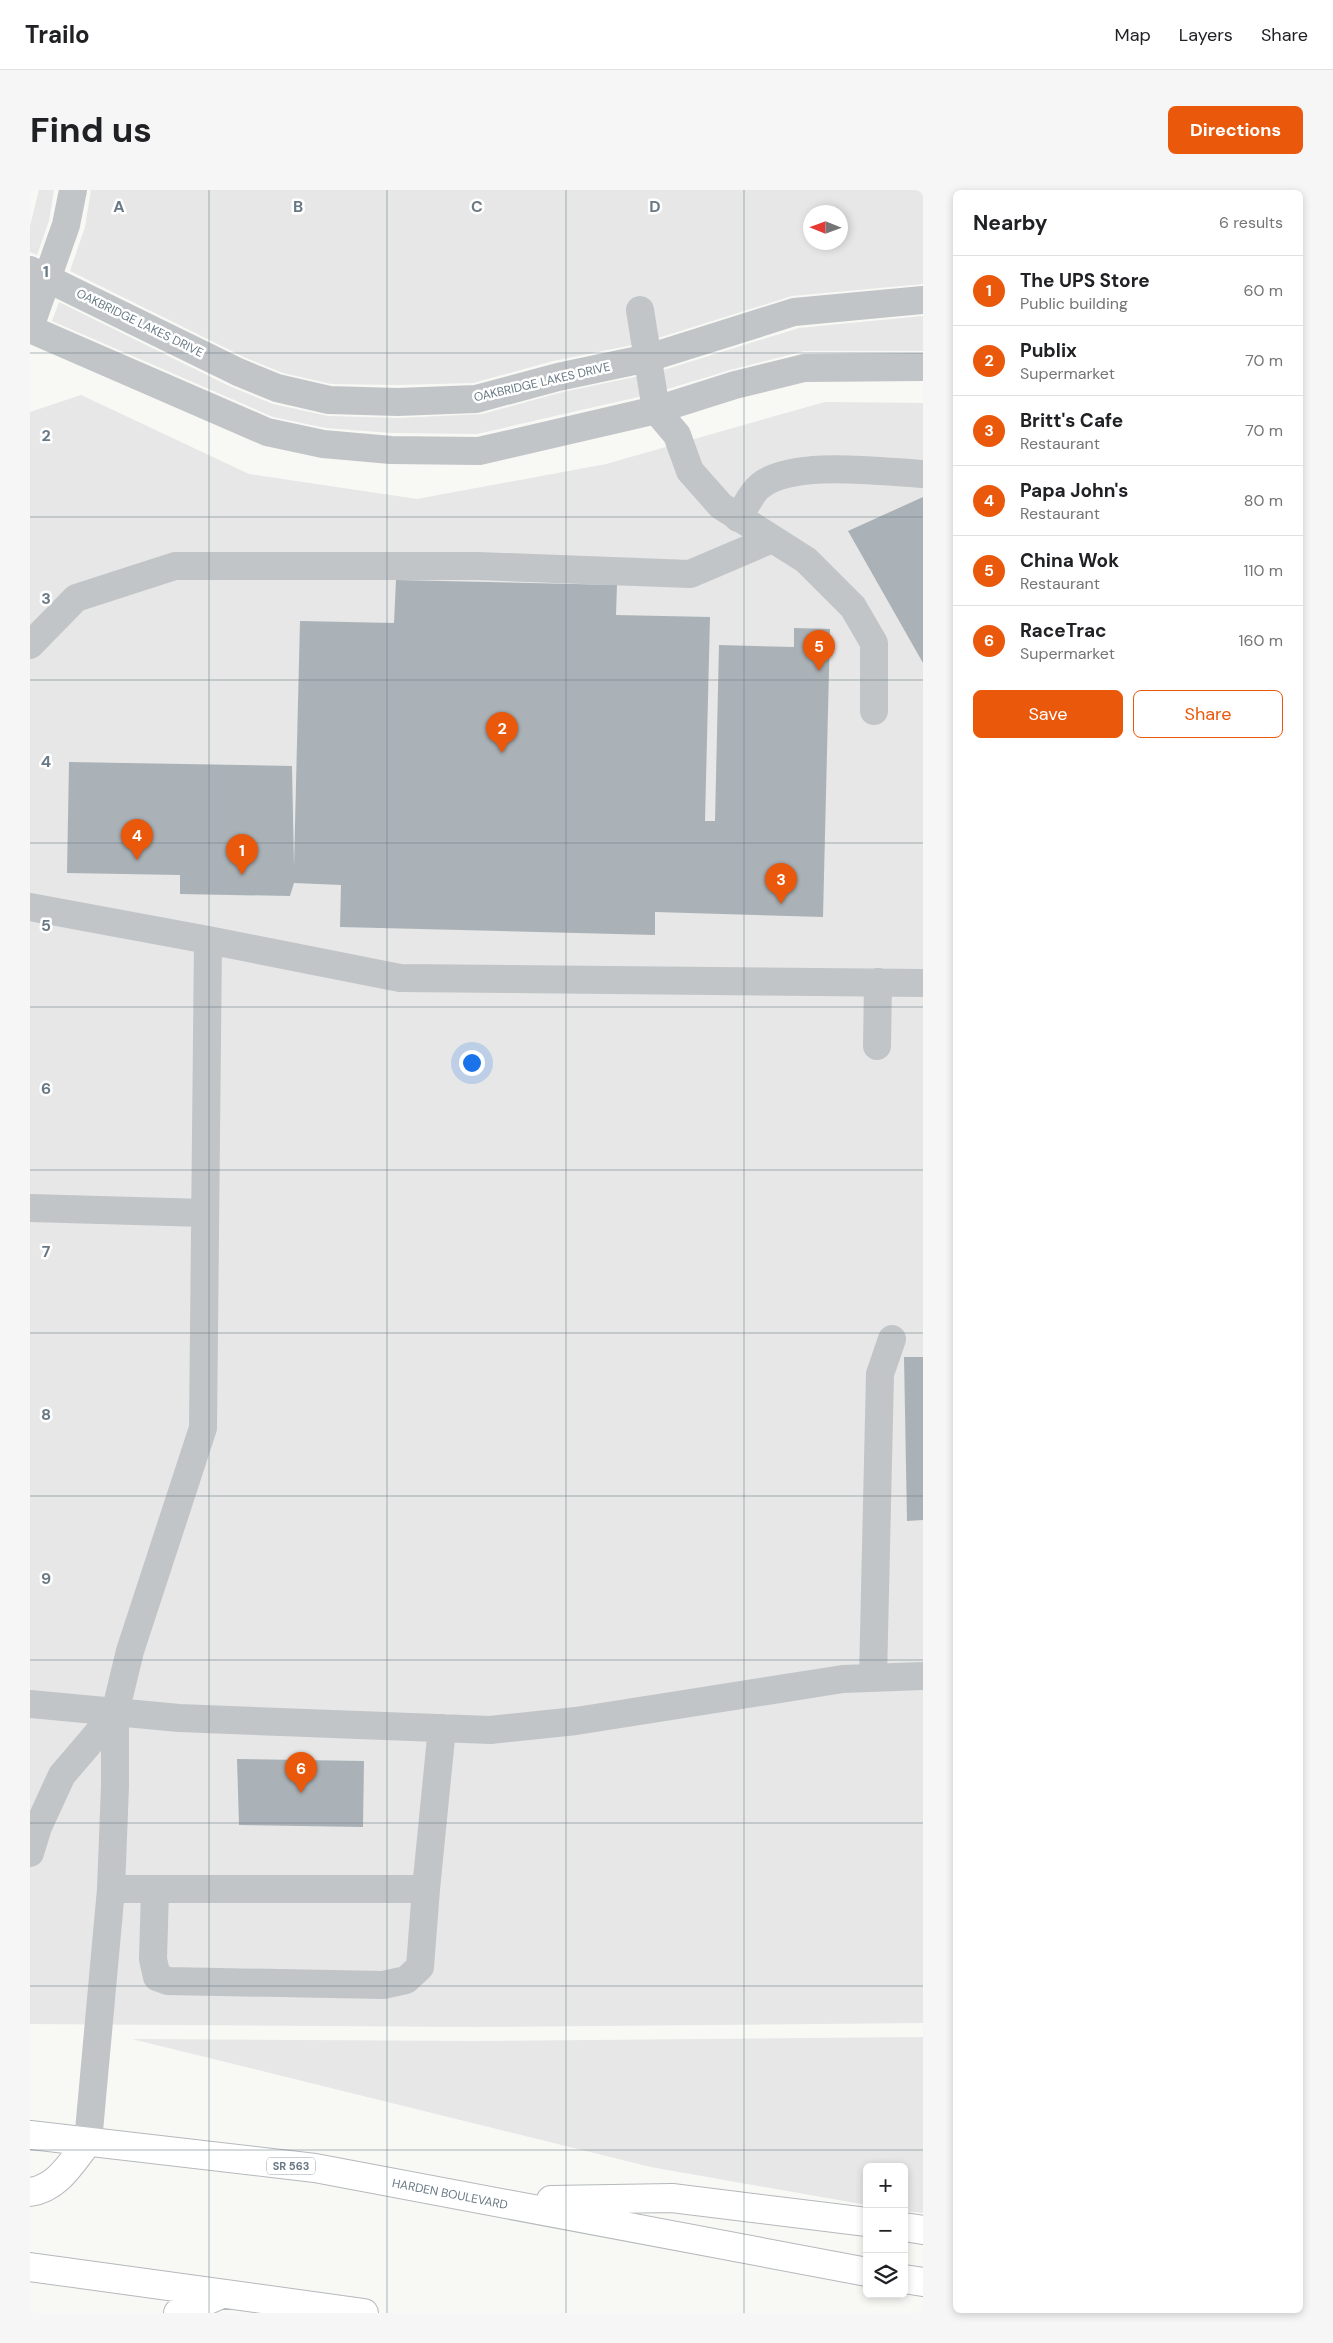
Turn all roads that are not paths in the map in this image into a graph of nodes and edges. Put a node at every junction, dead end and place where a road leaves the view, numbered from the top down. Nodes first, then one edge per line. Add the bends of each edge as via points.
1 (73, 190) edge
2 (39, 274) edge
3 (923, 300) edge
4 (640, 310) dead end
5 (30, 328) edge
6 (648, 358) junction
7 (923, 367) edge
8 (656, 410) junction
9 (923, 474) edge
10 (738, 518) junction
11 (772, 538) junction
12 (30, 645) edge
13 (874, 711) dead end
14 (30, 907) edge
15 (208, 940) junction
16 (878, 982) junction
17 (923, 983) edge
18 (877, 1046) dead end
19 (30, 1208) edge
20 (205, 1213) junction
21 (892, 1339) dead end
22 (923, 1676) edge
23 (873, 1678) junction
24 (30, 1704) edge
25 (115, 1713) junction
26 (442, 1728) junction
27 (53, 1793) junction
28 (30, 1808) edge
29 (30, 1853) edge
30 (111, 1889) junction
31 (426, 1889) junction
32 (155, 1890) junction
33 (30, 2135) edge
34 (88, 2142) junction
35 (30, 2192) edge
36 (492, 2202) junction
37 (863, 2222) edge
38 (908, 2228) edge
39 (923, 2230) edge
40 (30, 2267) edge
41 (863, 2271) edge
42 (908, 2280) edge
43 (923, 2282) edge
44 (224, 2294) junction
45 (178, 2313) edge
46 (364, 2313) edge

1 - 2 street via 66,225
2 - 5 street
2 - 6 street, OAKBRIDGE LAKES DRIVE via 238,372 277,388 329,400 476,399
3 - 6 street, OAKBRIDGE LAKES DRIVE via 794,312
4 - 6 street
5 - 8 street via 267,432 323,444 391,450 479,451
6 - 8 street
7 - 8 street via 804,368
8 - 10 street via 677,435 690,470 721,506
9 - 10 street via 806,469 781,474 760,486
10 - 11 street
11 - 12 street via 690,574 478,566 175,566 76,598
11 - 13 street via 806,560 853,606 874,643
14 - 15 street
15 - 16 street via 400,978
15 - 20 street
16 - 17 street
16 - 18 street
19 - 20 street
20 - 25 street via 203,1428 130,1651
21 - 23 street via 880,1374
22 - 23 street
23 - 26 street via 843,1679 576,1721 490,1730
24 - 25 street
25 - 26 street
25 - 27 street via 62,1775
25 - 30 street
26 - 31 street
27 - 28 street
27 - 29 street
30 - 32 street
30 - 34 street
31 - 32 street
31 - 32 street via 420,1967 406,1980 383,1985 168,1981 157,1976 153,1959
33 - 34 main road, HARDEN BOULEVARD / SR 563
34 - 35 main road via 54,2183 44,2190
34 - 36 main road, HARDEN BOULEVARD / SR 563 via 315,2168
36 - 37 main road via 672,2198
36 - 41 main road, HARDEN BOULEVARD / SR 563
38 - 39 main road
40 - 44 main road
42 - 43 main road
44 - 45 main road
44 - 46 main road

